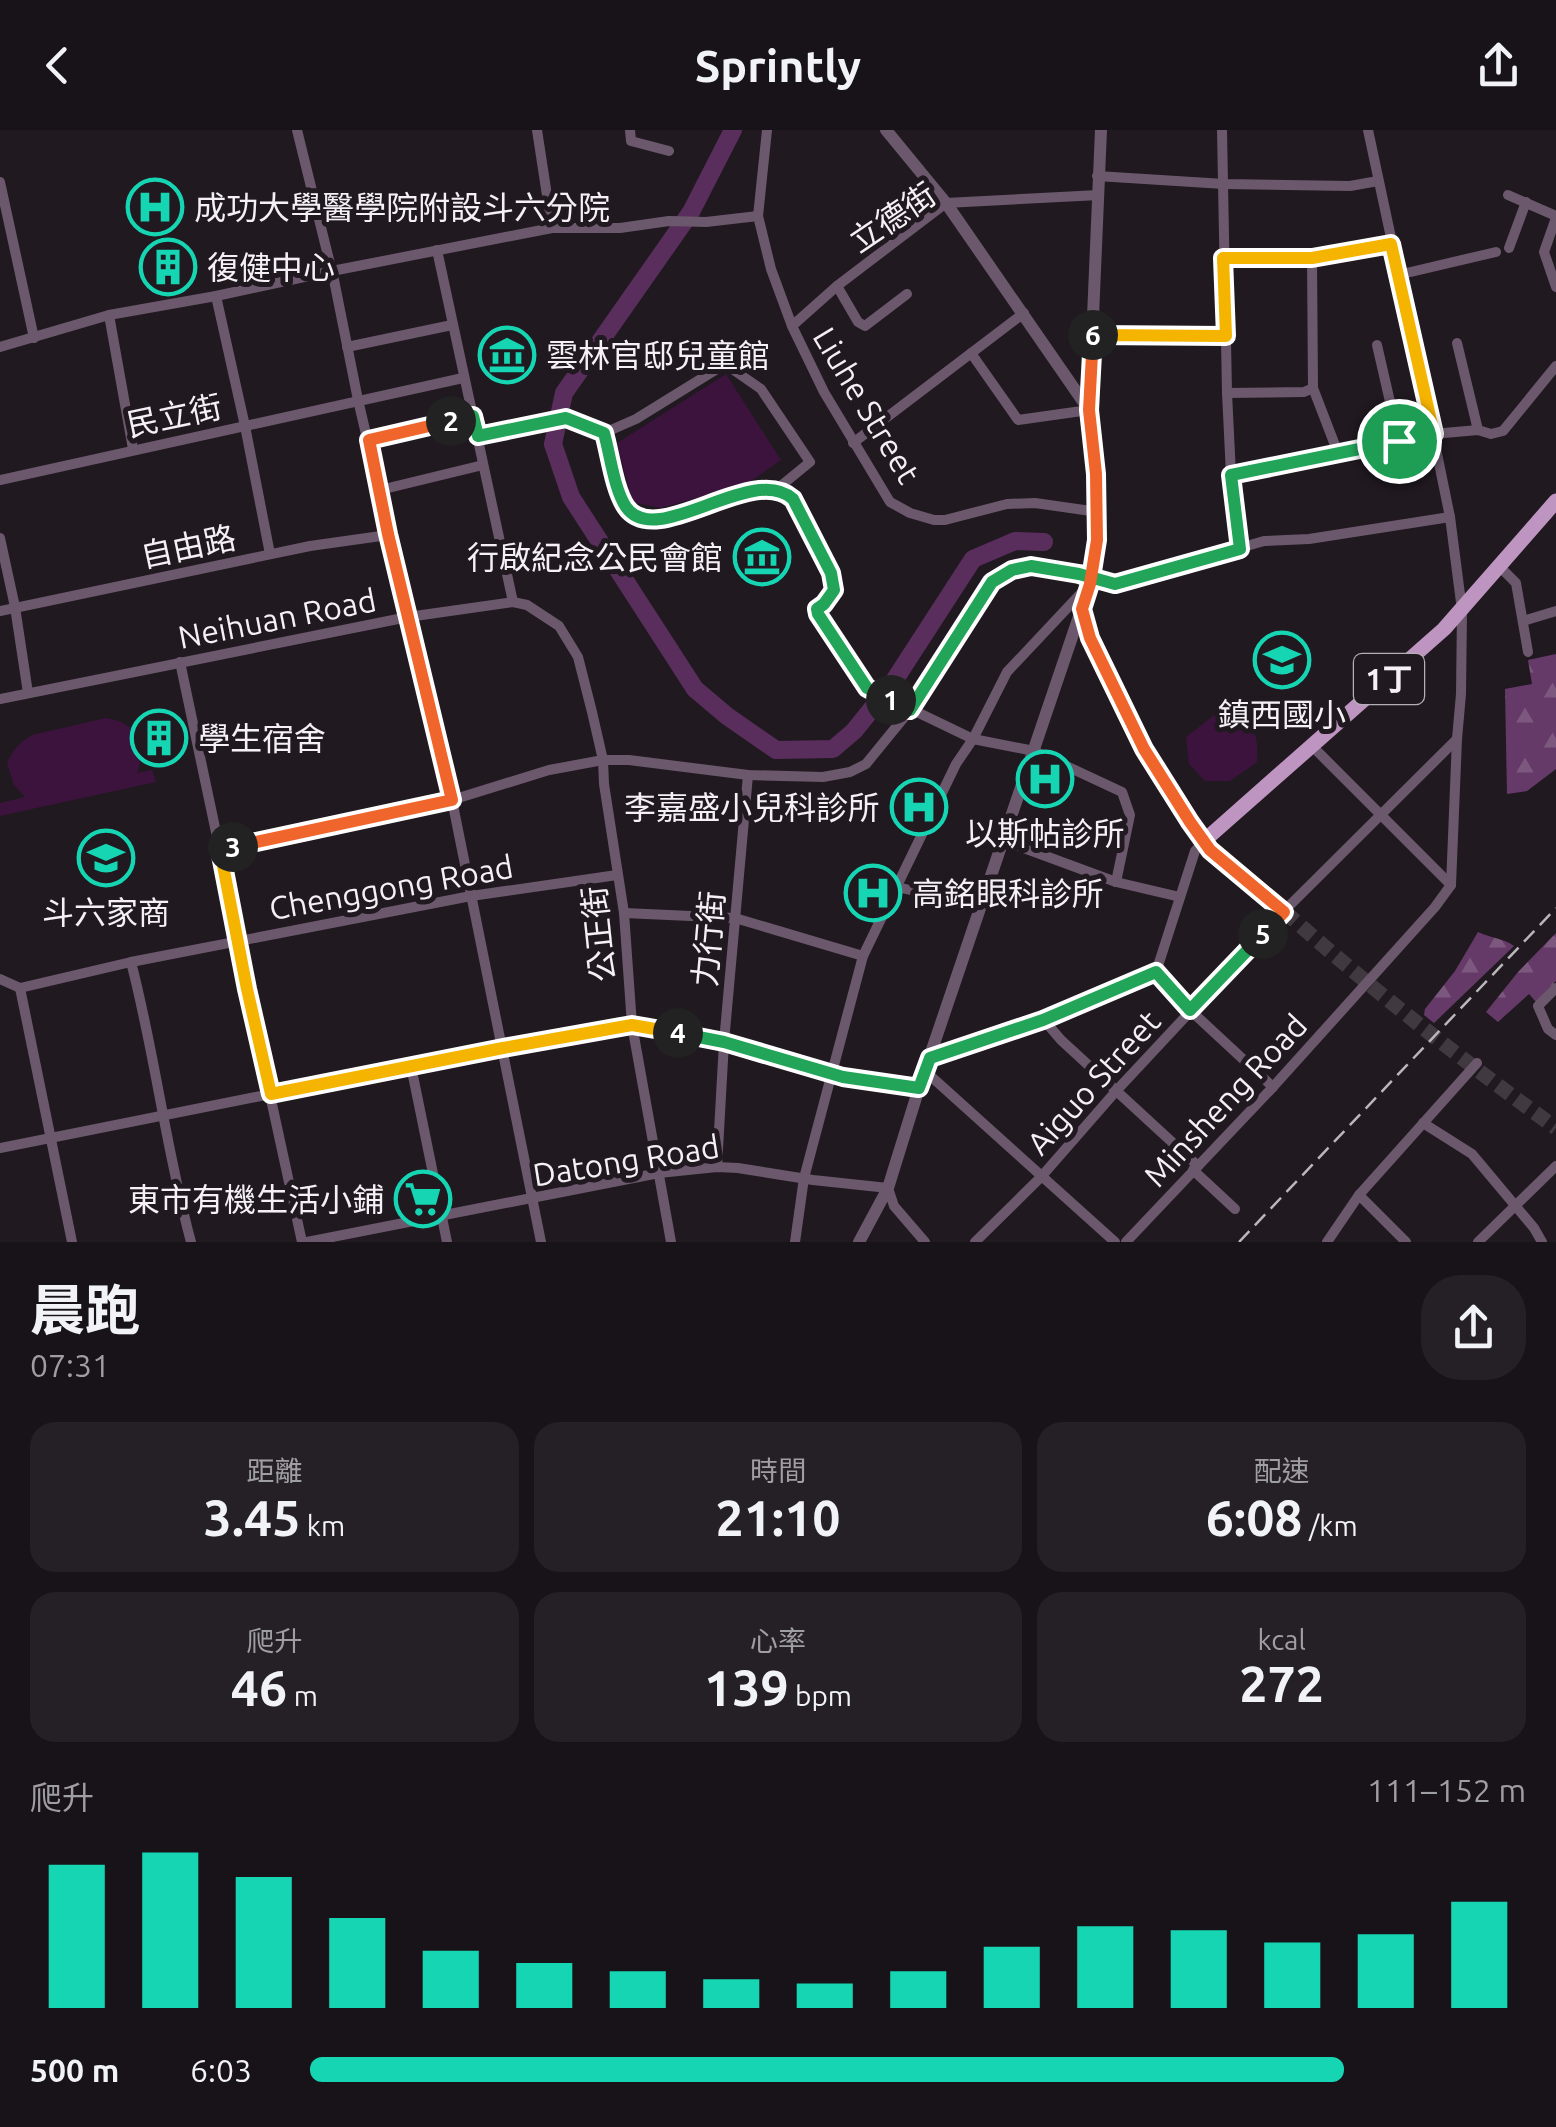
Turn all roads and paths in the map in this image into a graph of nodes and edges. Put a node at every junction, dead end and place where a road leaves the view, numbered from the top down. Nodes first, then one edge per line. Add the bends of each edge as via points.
1 (297, 130) edge
2 (536, 130) edge
3 (630, 130) edge
4 (768, 130) edge
5 (886, 130) edge
6 (1101, 130) edge
7 (1222, 130) edge
8 (1368, 130) edge
9 (669, 151) dead end
10 (1097, 176) junction
11 (1378, 181) junction
12 (0, 182) edge
13 (1224, 184) junction
14 (1099, 195) junction
15 (1508, 195) dead end
16 (1526, 202) junction
17 (946, 203) junction
18 (758, 216) junction
19 (1556, 217) edge
20 (552, 228) junction
21 (1391, 244) junction
22 (1509, 248) dead end
23 (437, 250) junction
24 (1496, 252) dead end
25 (1223, 258) junction
26 (1312, 258) junction
27 (332, 270) junction
28 (1398, 275) junction
29 (837, 286) junction
30 (1556, 287) edge
31 (907, 294) dead end
32 (216, 296) junction
33 (1024, 313) junction
34 (109, 315) junction
35 (452, 326) junction
36 (792, 326) junction
37 (1093, 335) junction
38 (1226, 336) junction
39 (34, 338) junction
40 (1457, 343) dead end
41 (1377, 345) dead end
42 (348, 346) junction
43 (0, 347) edge
44 (970, 353) junction
45 (1556, 366) edge
46 (464, 378) junction
47 (1313, 388) junction
48 (1226, 393) junction
49 (358, 400) junction
50 (1089, 410) junction
51 (473, 416) junction
52 (245, 426) junction
53 (1478, 430) junction
54 (604, 433) junction
55 (1434, 434) junction
56 (478, 436) junction
57 (369, 440) junction
58 (1399, 441) junction
59 (852, 442) junction
60 (133, 449) junction
61 (1338, 453) junction
62 (482, 465) junction
63 (1231, 475) junction
64 (0, 480) edge
65 (777, 489) junction
66 (380, 490) junction
67 (1556, 501) edge
68 (1098, 512) junction
69 (1450, 517) junction
70 (388, 534) junction
71 (0, 538) edge
72 (1240, 549) junction
73 (270, 554) junction
74 (1500, 567) junction
75 (1090, 581) junction
76 (512, 602) junction
77 (15, 607) junction
78 (1082, 609) junction
79 (1462, 610) junction
80 (0, 611) edge
81 (1556, 611) edge
82 (408, 617) junction
83 (1523, 622) junction
84 (1528, 652) dead end
85 (180, 662) junction
86 (28, 693) junction
87 (0, 699) edge
88 (910, 710) junction
89 (973, 739) junction
90 (1457, 739) junction
91 (1312, 746) junction
92 (1034, 752) junction
93 (603, 760) junction
94 (748, 775) junction
95 (452, 800) junction
96 (1381, 814) junction
97 (1002, 840) junction
98 (1205, 840) junction
99 (220, 850) junction
100 (617, 875) junction
101 (1116, 882) junction
102 (1451, 885) junction
103 (896, 888) junction
104 (471, 896) junction
105 (1180, 897) junction
106 (980, 906) junction
107 (1284, 912) junction
108 (624, 913) junction
109 (734, 918) junction
110 (239, 941) junction
111 (863, 956) junction
112 (131, 962) junction
113 (1156, 972) junction
114 (0, 979) edge
115 (20, 988) junction
116 (1556, 988) edge
117 (1190, 1010) junction
118 (1043, 1020) junction
119 (632, 1025) junction
120 (1556, 1035) edge
121 (724, 1042) junction
122 (503, 1048) junction
123 (1477, 1063) dead end
124 (927, 1064) junction
125 (412, 1066) junction
126 (832, 1074) junction
127 (1273, 1087) junction
128 (919, 1088) junction
129 (1117, 1090) junction
130 (271, 1094) junction
131 (164, 1114) junction
132 (1423, 1123) junction
133 (52, 1138) junction
134 (0, 1148) edge
135 (1556, 1166) edge
136 (717, 1167) junction
137 (1196, 1168) junction
138 (659, 1173) junction
139 (1041, 1177) junction
140 (804, 1178) junction
141 (888, 1188) junction
142 (1360, 1195) junction
143 (532, 1198) junction
144 (1516, 1205) junction
145 (1235, 1209) dead end
146 (442, 1216) junction
147 (72, 1242) edge
148 (191, 1242) edge
149 (304, 1242) edge
150 (448, 1242) edge
151 (540, 1242) edge
152 (671, 1242) edge
153 (795, 1242) edge
154 (859, 1242) edge
155 (925, 1242) edge
156 (975, 1242) edge
157 (1115, 1242) edge
158 (1126, 1242) edge
159 (1327, 1242) edge
160 (1406, 1242) edge
161 (1478, 1242) edge
162 (1542, 1242) edge

1 - 27 street
2 - 20 street
3 - 9 street via 631,141
4 - 18 street, Liuhe Street
5 - 17 street
6 - 10 street
7 - 13 street
8 - 11 street
10 - 13 street
10 - 14 street
11 - 13 street
11 - 21 street
12 - 39 street
13 - 25 street
14 - 17 street, 立德街
14 - 37 street
15 - 16 street
16 - 19 street
16 - 22 street
17 - 29 street, 立德街
17 - 33 street
18 - 20 street
18 - 36 street, Liuhe Street
19 - 30 street via 1544,252
20 - 23 street
21 - 26 street
21 - 28 street
23 - 27 street
23 - 35 street
24 - 28 street
25 - 26 street
25 - 38 street
26 - 47 street
27 - 32 street
27 - 42 street
28 - 55 street
29 - 31 street via 865,326
29 - 36 street, 立德街
32 - 34 street
32 - 52 street
33 - 44 street
33 - 50 street
34 - 39 street
34 - 60 street
35 - 42 street
35 - 46 street
36 - 59 street, Liuhe Street
37 - 38 street
37 - 50 street
38 - 48 street
39 - 43 street
40 - 53 street
41 - 58 street
42 - 49 street
44 - 50 street via 1018,420
44 - 59 street
45 - 53 street via 1503,431
46 - 49 street, 民立街
46 - 51 street
47 - 48 street
47 - 61 street
48 - 63 street
49 - 52 street, 民立街
49 - 57 street
50 - 68 street
51 - 56 street
51 - 57 street
52 - 60 street, 民立街
52 - 73 street
53 - 55 street
54 - 56 street via 566,418
54 - 65 street via 620,495 640,517 658,520
54 - 65 street via 726,364 761,390 810,462
55 - 58 street
55 - 69 street
56 - 62 street
57 - 66 street
58 - 61 street
59 - 68 street, Liuhe Street via 890,502 910,514 945,520 1035,503
60 - 64 street, 民立街
61 - 63 street
62 - 66 street
62 - 76 street
63 - 72 street
65 - 88 street via 793,499 831,573 834,590 818,614 867,688
66 - 70 street
67 - 74 main road, 1丁
68 - 75 street
69 - 72 street
69 - 79 street
70 - 73 street, 自由路
70 - 82 street
71 - 77 street
72 - 75 street via 1115,584
73 - 77 street, 自由路
74 - 79 main road, 1丁
74 - 83 street via 1516,583
75 - 78 street
75 - 88 street via 1031,566 992,582
75 - 89 street via 1006,672
76 - 82 street, Neihuan Road
76 - 93 street, 公正街 via 559,626 578,657
77 - 80 street, 自由路
77 - 86 street
78 - 92 street
78 - 98 street via 1144,749
79 - 90 street
79 - 91 main road, 1丁
81 - 83 street
82 - 85 street, Neihuan Road
82 - 95 street
83 - 84 street
85 - 86 street, Neihuan Road
85 - 99 street
86 - 87 street, Neihuan Road
88 - 89 street
88 - 94 street via 866,764 850,772 823,778
89 - 92 street
89 - 103 street
90 - 96 street, Aiguo Street
90 - 102 street
91 - 96 street
91 - 98 main road, 1丁
92 - 97 street
92 - 101 street via 1122,792 1130,814
93 - 94 street
93 - 95 street
93 - 100 street, 公正街
94 - 109 street, 力行街
95 - 99 street
95 - 104 street
96 - 102 street
96 - 107 street, Aiguo Street
97 - 101 street
97 - 106 street
98 - 105 street
98 - 107 main road
99 - 110 street
100 - 104 street, Chenggong Road
100 - 108 street, 公正街
101 - 105 street
102 - 127 street, Minsheng Road
103 - 106 street
103 - 111 street
104 - 110 street, Chenggong Road
104 - 122 street
105 - 113 street
106 - 124 street
107 - 117 street, Aiguo Street
108 - 109 street
108 - 119 street, 公正街
109 - 111 street
109 - 121 street, 力行街
110 - 112 street, Chenggong Road
110 - 130 street
111 - 126 street
112 - 115 street, Chenggong Road
112 - 131 street
113 - 117 street
113 - 118 street
114 - 115 street
115 - 133 street
116 - 120 street via 1538,1006
117 - 127 street
117 - 129 street, Aiguo Street
118 - 124 street
118 - 129 street
119 - 121 street
119 - 122 street
119 - 138 street, 公正街
121 - 126 street
121 - 136 street, 力行街
122 - 125 street
122 - 143 street
123 - 132 street
124 - 128 street
124 - 139 street
125 - 130 street
125 - 146 street
126 - 128 street
126 - 140 street
127 - 137 street, Minsheng Road
128 - 141 street
129 - 137 street
129 - 139 street, Aiguo Street
130 - 131 street
130 - 149 street
131 - 133 street
131 - 148 street
132 - 142 street
132 - 144 street via 1472,1154
133 - 134 street
133 - 147 street
135 - 144 street
136 - 138 street, Datong Road
136 - 140 street, Datong Road
137 - 145 street
137 - 158 street, Minsheng Road
138 - 143 street, Datong Road
138 - 152 street, 公正街
139 - 156 street, Aiguo Street
139 - 157 street
140 - 141 street, Datong Road
140 - 153 street
141 - 154 street
141 - 155 street via 894,1206
142 - 159 street
142 - 160 street
143 - 146 street, Datong Road
143 - 151 street
144 - 161 street
144 - 162 street
146 - 149 street, Datong Road
146 - 150 street

